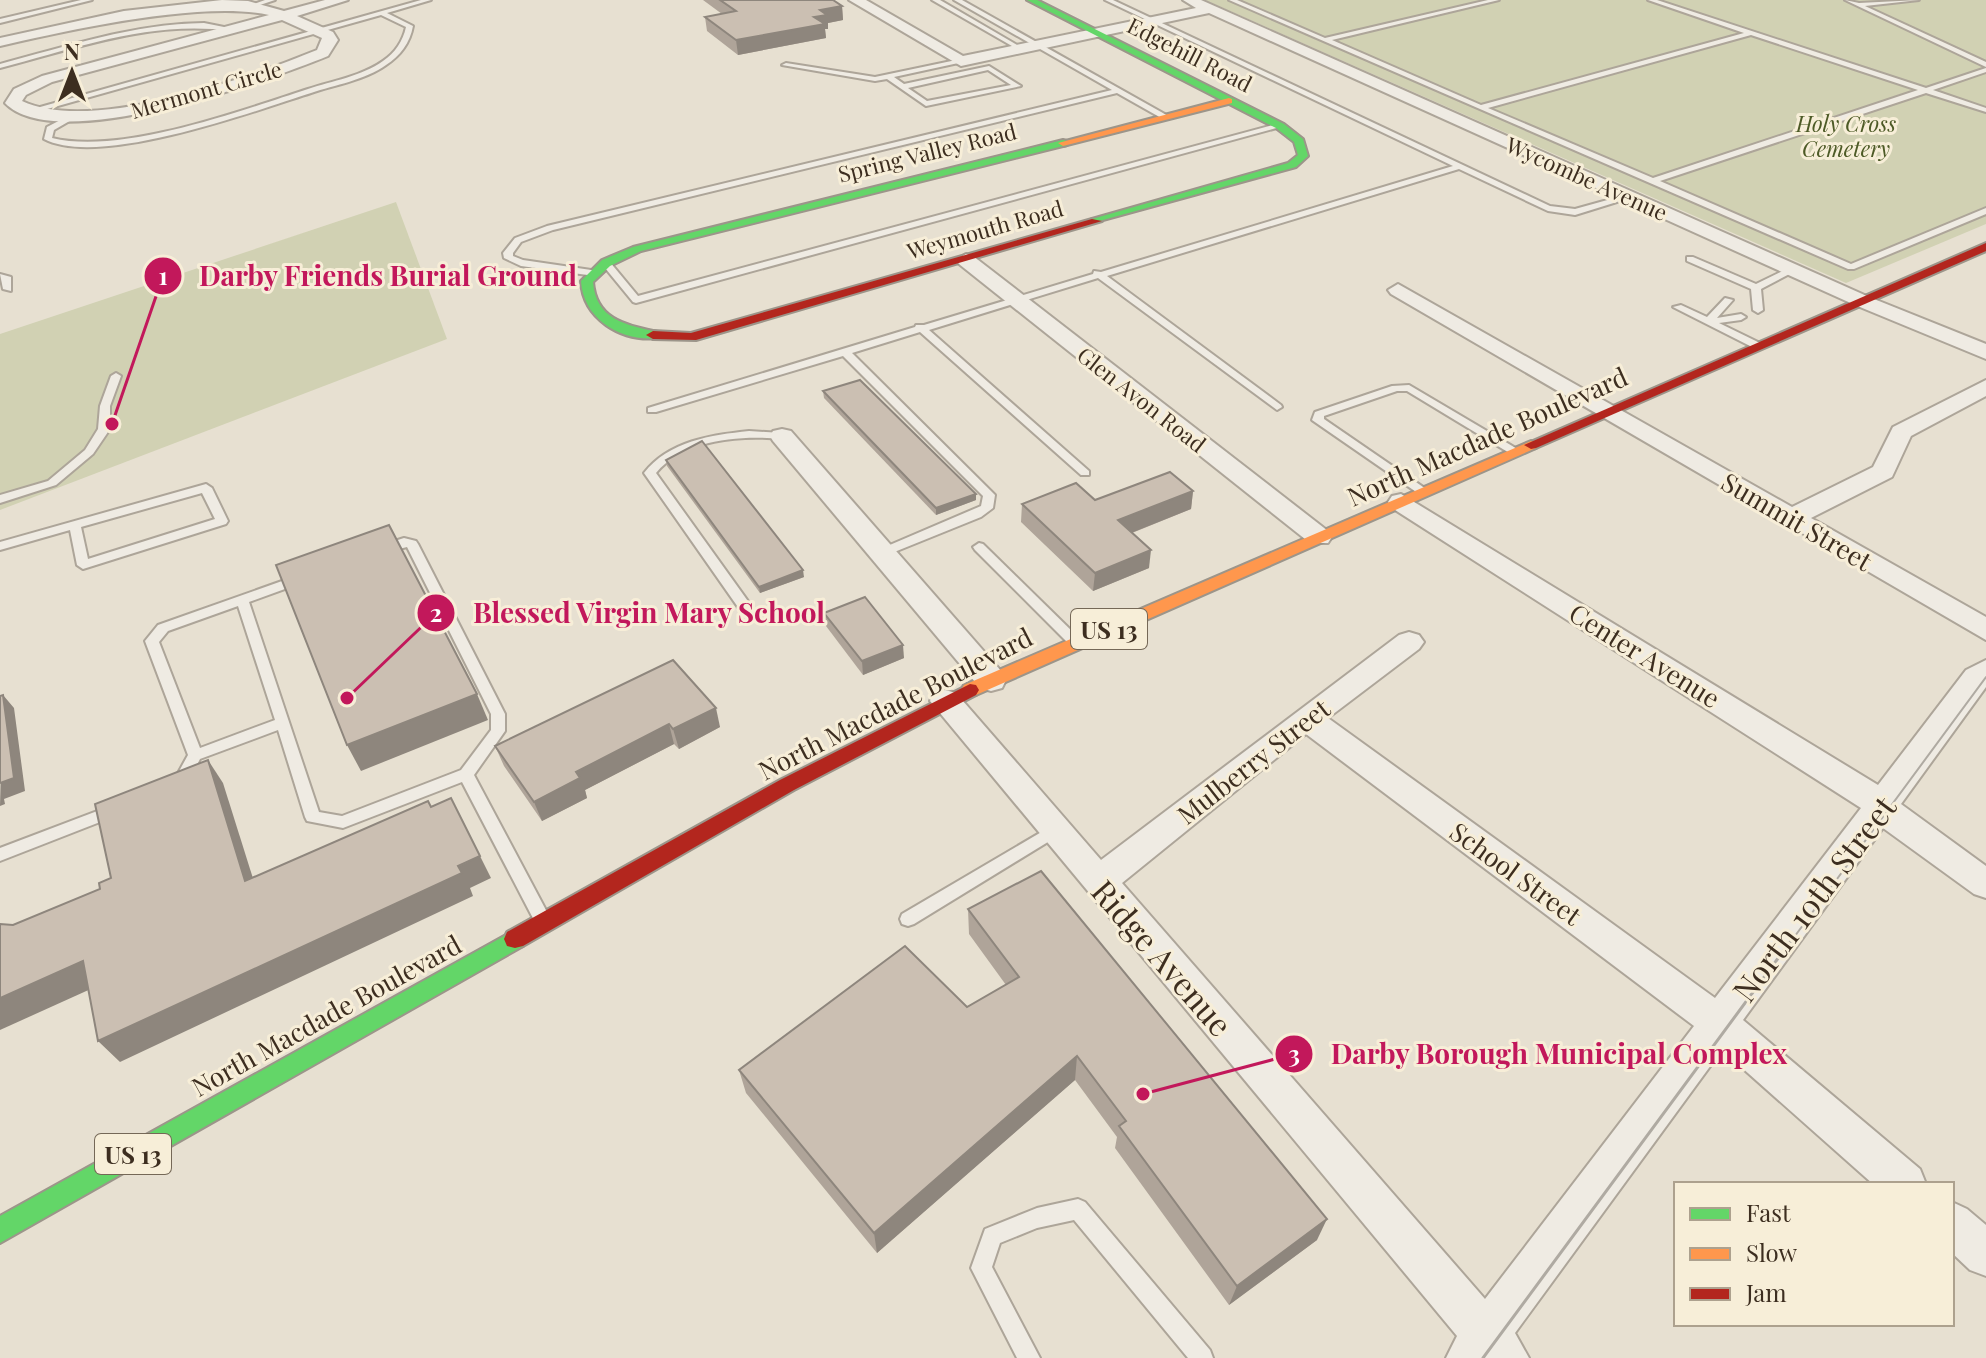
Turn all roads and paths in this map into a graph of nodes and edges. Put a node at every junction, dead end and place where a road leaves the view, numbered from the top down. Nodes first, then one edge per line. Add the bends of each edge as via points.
1 (89, 0) edge
2 (272, 0) edge
3 (341, 0) edge
4 (428, 0) edge
5 (856, 0) edge
6 (935, 0) edge
7 (957, 0) edge
8 (1031, 0) edge
9 (1108, 0) edge
10 (1190, 0) edge
11 (1232, 0) edge
12 (1496, 0) edge
13 (1651, 0) edge
14 (1848, 0) edge
15 (1916, 0) edge
16 (1857, 4) junction
17 (251, 6) junction
18 (1210, 9) junction
19 (381, 13) junction
20 (281, 16) junction
21 (0, 21) edge
22 (1153, 22) junction
23 (231, 29) junction
24 (317, 30) junction
25 (1095, 33) junction
26 (1751, 33) junction
27 (1325, 40) junction
28 (0, 42) edge
29 (1037, 45) junction
30 (1021, 49) junction
31 (961, 61) junction
32 (786, 65) dead end
33 (0, 66) edge
34 (929, 68) junction
35 (1986, 68) edge
36 (889, 77) junction
37 (944, 78) junction
38 (902, 87) junction
39 (1926, 90) junction
40 (1115, 91) junction
41 (1229, 101) junction
42 (1482, 107) junction
43 (1986, 110) edge
44 (30, 111) junction
45 (70, 117) junction
46 (1166, 117) junction
47 (1280, 126) junction
48 (1292, 165) joint
49 (1458, 167) junction
50 (1653, 181) junction
51 (1629, 197) junction
52 (1986, 211) edge
53 (1986, 247) edge
54 (1690, 259) dead end
55 (966, 260) junction
56 (600, 268) junction
57 (1792, 270) junction
58 (1097, 273) junction
59 (0, 277) edge
60 (1756, 288) junction
61 (8, 289) dead end
62 (1398, 290) dead end
63 (1744, 294) dead end
64 (1018, 300) junction
65 (1728, 300) dead end
66 (1862, 301) junction
67 (1678, 307) dead end
68 (1758, 310) dead end
69 (1741, 317) dead end
70 (1708, 322) junction
71 (920, 327) junction
72 (1758, 346) junction
73 (844, 351) junction
74 (1986, 352) edge
75 (116, 376) dead end
76 (1986, 387) edge
77 (1277, 407) dead end
78 (652, 410) dead end
79 (1608, 411) junction
80 (782, 436) joint
81 (1515, 452) junction
82 (1085, 473) dead end
83 (1411, 497) junction
84 (0, 499) edge
85 (1792, 517) junction
86 (75, 526) junction
87 (1319, 537) junction
88 (0, 546) edge
89 (979, 547) dead end
90 (882, 553) junction
91 (367, 555) edge
92 (312, 574) edge
93 (242, 599) junction
94 (745, 607) dead end
95 (1986, 630) edge
96 (1409, 642) dead end
97 (1076, 643) junction
98 (1986, 670) edge
99 (991, 680) junction
100 (945, 701) junction
101 (1306, 718) junction
102 (283, 723) junction
103 (195, 755) junction
104 (466, 774) junction
105 (166, 790) edge
106 (125, 806) edge
107 (1884, 810) junction
108 (1055, 830) junction
109 (0, 855) edge
110 (1098, 882) junction
111 (1986, 884) edge
112 (908, 919) dead end
113 (544, 923) junction
114 (1722, 1026) junction
115 (1903, 1182) edge
116 (1954, 1226) edge
117 (0, 1230) edge
118 (1986, 1254) edge
119 (1487, 1350) edge
120 (1029, 1358) edge
121 (1202, 1358) edge

1 - 21 lane
2 - 17 lane
3 - 20 street
4 - 19 lane
5 - 31 street
6 - 30 lane
7 - 29 lane
8 - 25 street, Edgehill Road
9 - 22 lane
10 - 18 street, Wycombe Avenue
11 - 27 lane
12 - 27 lane
13 - 26 lane
14 - 16 lane
15 - 16 lane
16 - 35 lane
17 - 20 street, Mermont Circle
17 - 28 street, Mermont Circle via 212,3 124,13
18 - 22 street
18 - 51 street, Wycombe Avenue
19 - 24 lane
19 - 45 lane via 405,21 409,32 395,55 371,71 135,141 77,146 48,139 50,129
20 - 23 street
20 - 24 street, Mermont Circle
22 - 25 street
22 - 49 lane
23 - 33 lane via 162,28
23 - 44 street via 47,79 14,98 13,103
24 - 44 lane
24 - 45 street, Mermont Circle via 328,35 331,44 303,61 129,112
25 - 29 street
25 - 41 street, Edgehill Road
26 - 39 lane
26 - 42 lane
27 - 42 lane
29 - 30 street
29 - 40 lane
30 - 31 street
31 - 34 lane
32 - 36 lane
34 - 36 lane
34 - 37 lane
35 - 39 lane
36 - 38 lane
37 - 38 lane
37 - 38 lane via 989,68 1017,86 926,104
39 - 43 lane
39 - 50 lane
40 - 46 lane
40 - 56 lane via 550,228 518,240 508,253 521,263
41 - 46 street, Spring Valley Road
41 - 47 street, Edgehill Road
42 - 50 lane
44 - 45 street, Mermont Circle
46 - 56 street, Spring Valley Road via 637,249
47 - 48 street, Edgehill Road via 1302,146 1303,156
47 - 56 lane via 636,300
48 - 55 street, Weymouth Road
49 - 51 lane via 1535,204 1562,211 1583,211
49 - 58 lane
50 - 52 lane via 1851,267
51 - 57 street, Wycombe Avenue
53 - 66 street, North Macdade Boulevard / US 13
54 - 60 lane
55 - 56 street, Weymouth Road via 691,337 650,337 615,326 587,299 585,289
55 - 64 street, Glen Avon Road
57 - 60 lane
57 - 66 street, Wycombe Avenue
58 - 64 lane
58 - 77 lane
59 - 61 lane via 6,277
60 - 63 lane
60 - 68 lane
62 - 79 street, Summit Street
64 - 71 lane
64 - 87 street, Glen Avon Road
65 - 70 lane
66 - 72 street, North Macdade Boulevard / US 13
66 - 74 street, Wycombe Avenue
67 - 70 lane
69 - 70 lane
70 - 72 lane
71 - 73 lane
71 - 82 lane
72 - 79 street, North Macdade Boulevard / US 13
73 - 78 lane
73 - 90 lane via 989,495 987,508 977,514
75 - 84 lane via 105,406 104,429 89,452 52,483
76 - 85 street via 1901,432 1883,472
79 - 81 street, North Macdade Boulevard / US 13
79 - 85 street, Summit Street
80 - 90 street
80 - 94 lane via 725,437 660,459 650,473
81 - 83 street, North Macdade Boulevard / US 13
81 - 83 lane via 1409,388 1319,414 1318,420
83 - 87 street, North Macdade Boulevard / US 13
83 - 107 street, Center Avenue
85 - 95 street, Summit Street
86 - 86 lane via 206,488 222,521 83,565
86 - 88 lane
87 - 97 street, North Macdade Boulevard / US 13
89 - 97 lane
90 - 99 street
91 - 104 lane via 412,544 498,714 498,731
92 - 93 lane
93 - 102 lane
93 - 103 lane via 163,628 152,641
96 - 101 street, Mulberry Street
97 - 99 street, North Macdade Boulevard / US 13
98 - 107 street, North 10th Street
99 - 100 street, North Macdade Boulevard / US 13
100 - 108 street, Ridge Avenue
100 - 113 street, North Macdade Boulevard / US 13
101 - 110 street, Mulberry Street
101 - 114 street, School Street
102 - 103 lane
102 - 104 lane via 313,817 343,822
103 - 105 lane via 180,785
104 - 113 lane
106 - 109 lane
107 - 111 street, Center Avenue
107 - 114 street, North 10th Street
108 - 110 street, Ridge Avenue
108 - 112 lane
110 - 119 street, Ridge Avenue
113 - 117 street, North Macdade Boulevard / US 13
114 - 115 street, School Street
114 - 119 street, North 10th Street
116 - 118 street
120 - 121 lane via 981,1268 992,1236 1078,1209

